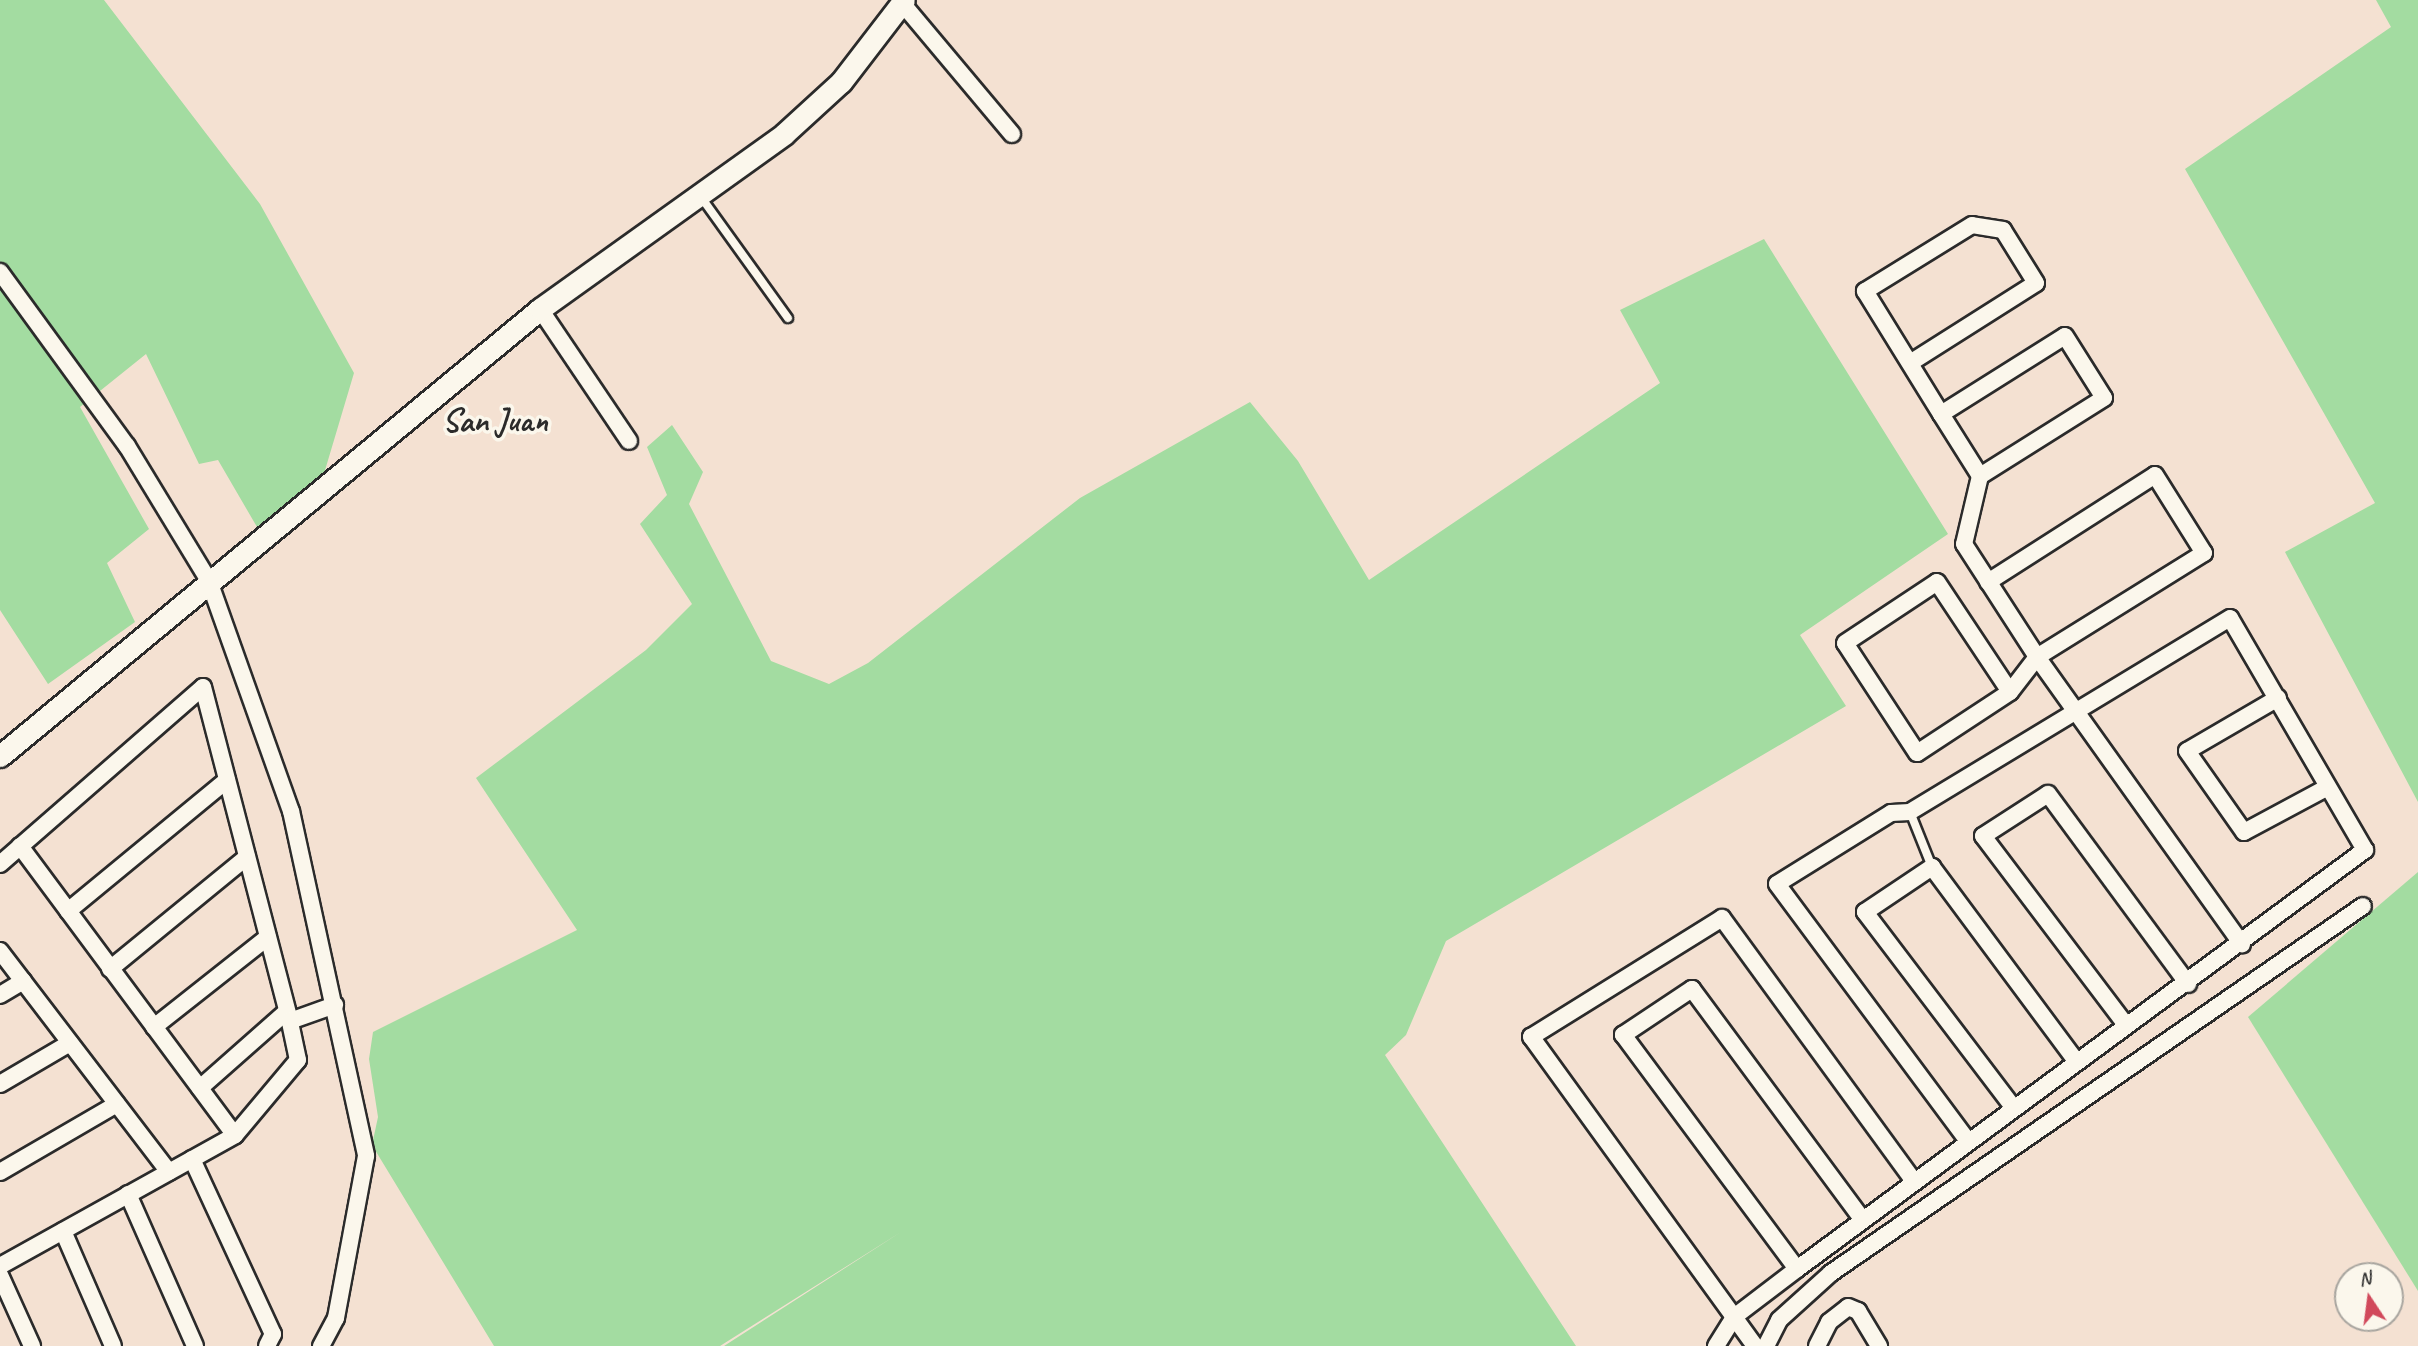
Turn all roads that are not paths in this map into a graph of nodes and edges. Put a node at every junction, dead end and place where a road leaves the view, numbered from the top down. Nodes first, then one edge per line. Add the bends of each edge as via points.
1 (903, 1) edge
2 (1012, 134) dead end
3 (701, 197) junction
4 (0, 272) edge
5 (540, 309) junction
6 (788, 318) dead end
7 (1910, 363) junction
8 (1941, 414) junction
9 (629, 441) dead end
10 (1980, 476) junction
11 (209, 582) junction
12 (1989, 582) junction
13 (2037, 657) junction
14 (2010, 692) junction
15 (2278, 698) junction
16 (2078, 707) junction
17 (0, 756) edge
18 (227, 780) junction
19 (2328, 787) junction
20 (1910, 812) junction
21 (20, 846) junction
22 (247, 857) junction
23 (0, 864) edge
24 (1932, 867) junction
25 (2363, 906) dead end
26 (68, 911) junction
27 (268, 937) junction
28 (2242, 944) junction
29 (0, 951) edge
30 (110, 969) junction
31 (23, 981) junction
32 (2188, 984) junction
33 (0, 995) edge
34 (335, 1005) junction
35 (288, 1016) junction
36 (2126, 1025) junction
37 (154, 1027) junction
38 (70, 1042) junction
39 (2076, 1061) junction
40 (0, 1084) edge
41 (200, 1088) junction
42 (117, 1104) junction
43 (2013, 1107) junction
44 (235, 1135) junction
45 (1967, 1140) junction
46 (192, 1159) junction
47 (0, 1172) edge
48 (169, 1172) junction
49 (1913, 1180) junction
50 (128, 1194) junction
51 (1862, 1219) junction
52 (63, 1231) junction
53 (0, 1266) edge
54 (1797, 1269) junction
55 (0, 1275) edge
56 (1734, 1317) junction
57 (32, 1346) edge
58 (113, 1346) edge
59 (195, 1346) edge
60 (267, 1346) edge
61 (321, 1346) edge
62 (1716, 1346) edge
63 (1755, 1346) edge
64 (1766, 1346) edge
65 (1818, 1346) edge
66 (1879, 1346) edge

1 - 2 street
1 - 3 street via 841,82
3 - 5 street
3 - 6 lane
4 - 11 street via 127,446
5 - 9 street
5 - 11 street
7 - 7 street via 1866,291 1972,225 2003,230 2036,284
7 - 8 street
8 - 10 street
8 - 10 street via 2065,337 2098,388 2104,398
10 - 12 street via 1964,544
11 - 17 street
11 - 34 street via 291,811
12 - 13 street
12 - 13 street via 2155,475 2204,553
13 - 14 street
13 - 16 street
14 - 14 street via 1917,753 1845,643 1937,582
15 - 16 street via 2230,618
15 - 19 street
15 - 19 street via 2187,751 2244,832
16 - 20 street
16 - 28 street
18 - 21 street via 203,687
18 - 22 street
18 - 26 street
19 - 28 street via 2365,850
20 - 24 lane
20 - 45 street via 1891,813 1777,884
21 - 23 street
21 - 26 street
22 - 27 street
22 - 30 street
24 - 39 street
24 - 43 street via 1865,912
25 - 64 street via 1831,1273 1779,1320
26 - 30 street
27 - 35 street
27 - 37 street
28 - 32 street
29 - 31 street
30 - 37 street
31 - 33 street
31 - 38 street
32 - 36 street
32 - 36 street via 2048,794 1983,836
34 - 35 street
34 - 61 street via 366,1156 336,1318
35 - 41 street
35 - 44 street via 298,1060
36 - 39 street
37 - 41 street
38 - 40 street
38 - 42 street
39 - 43 street
41 - 44 street
42 - 47 street
42 - 48 street
43 - 45 street
44 - 46 street
45 - 49 street
46 - 48 street
46 - 60 street via 273,1334
48 - 50 street
49 - 51 street
49 - 56 street via 1721,918 1531,1037
50 - 52 street
50 - 59 street
51 - 54 street
51 - 54 street via 1692,989 1623,1035
52 - 53 street
52 - 58 street
54 - 56 street
55 - 57 street
56 - 62 street
56 - 63 street
65 - 66 street via 1829,1322 1847,1307 1858,1311

